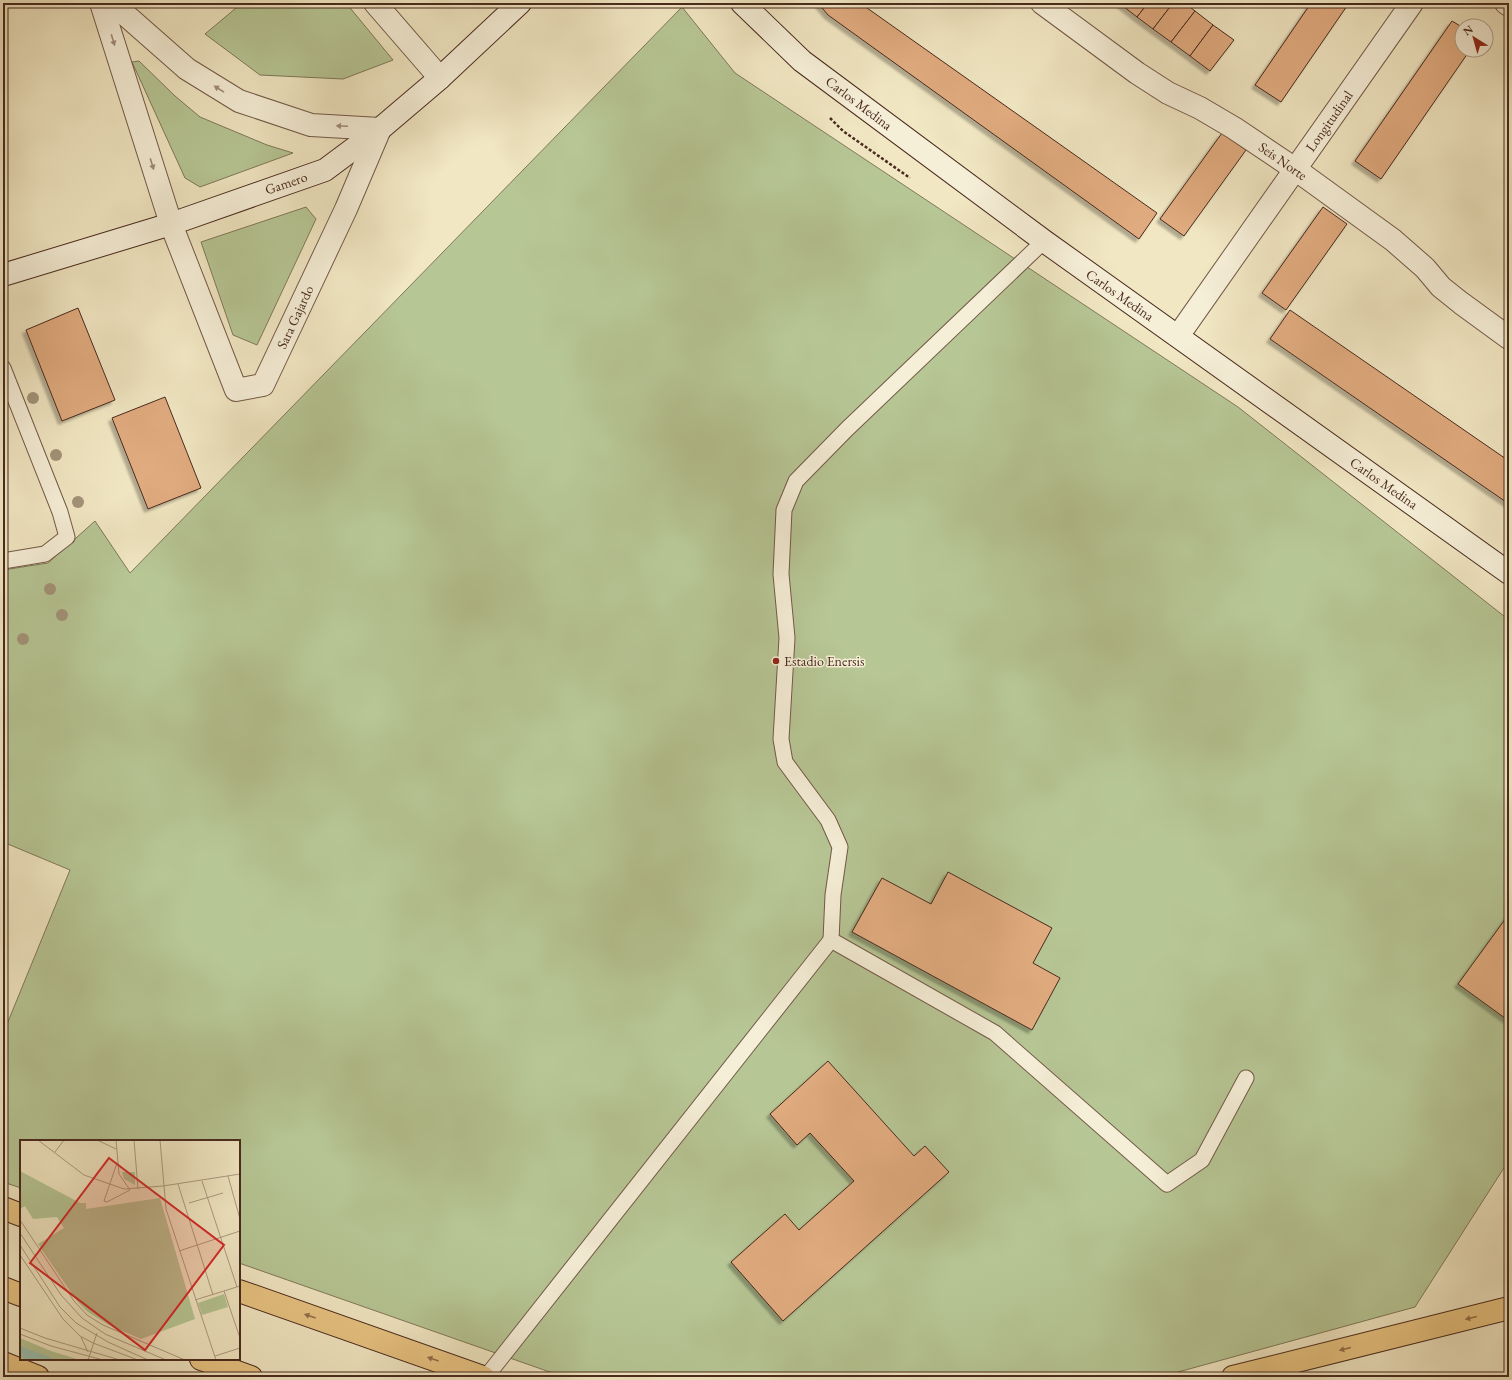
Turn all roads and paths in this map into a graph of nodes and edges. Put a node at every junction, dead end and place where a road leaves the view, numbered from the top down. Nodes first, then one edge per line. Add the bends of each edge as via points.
1 (101, 3) edge
2 (112, 3) edge
3 (375, 3) edge
4 (520, 3) edge
5 (742, 3) edge
6 (1042, 3) edge
7 (1412, 3) edge
8 (1506, 3) edge
9 (1509, 5) edge
10 (440, 78) junction
11 (380, 129) junction
12 (1295, 169) junction
13 (171, 224) junction
14 (1044, 241) junction
15 (3, 275) edge
16 (1178, 336) junction
17 (1509, 338) edge
18 (3, 368) edge
19 (3, 561) edge
20 (1509, 572) edge
21 (831, 940) junction
22 (1246, 1078) dead end
23 (3, 1208) edge
24 (20, 1214) edge
25 (3, 1288) edge
26 (240, 1291) edge
27 (20, 1295) edge
28 (1509, 1308) edge
29 (204, 1360) edge
30 (3, 1364) edge
31 (38, 1377) edge
32 (251, 1377) edge
33 (484, 1377) edge
34 (1233, 1377) edge

1 -> 13 street, Sara Gajardo
11 -> 2 street via 311,125 239,101 187,69
3 - 10 street
4 - 10 street, Gamero
5 - 14 street, Carlos Medina via 802,61
6 - 12 street, Seis Norte via 1137,73 1168,93 1234,128
7 - 12 street, Longitudinal
8 - 9 street
10 - 11 street, Gamero
11 - 13 street, Gamero via 325,170
11 - 13 street, Sara Gajardo via 346,209 263,385 236,390
12 - 16 street, Longitudinal
12 - 17 street, Seis Norte via 1399,245 1426,268 1441,287
13 - 15 street, Gamero
14 - 16 street, Carlos Medina
14 - 21 lane via 816,460 796,481 784,510 781,574 788,638 781,739 785,762 828,820 840,847 833,895
16 - 20 street, Carlos Medina
18 - 19 lane via 60,512 67,537 45,554
21 - 22 lane via 995,1033 1167,1184 1202,1160
21 - 33 lane
23 - 24 main road
25 - 27 main road
33 -> 26 main road
28 -> 34 main road
29 - 32 main road
30 - 31 main road

